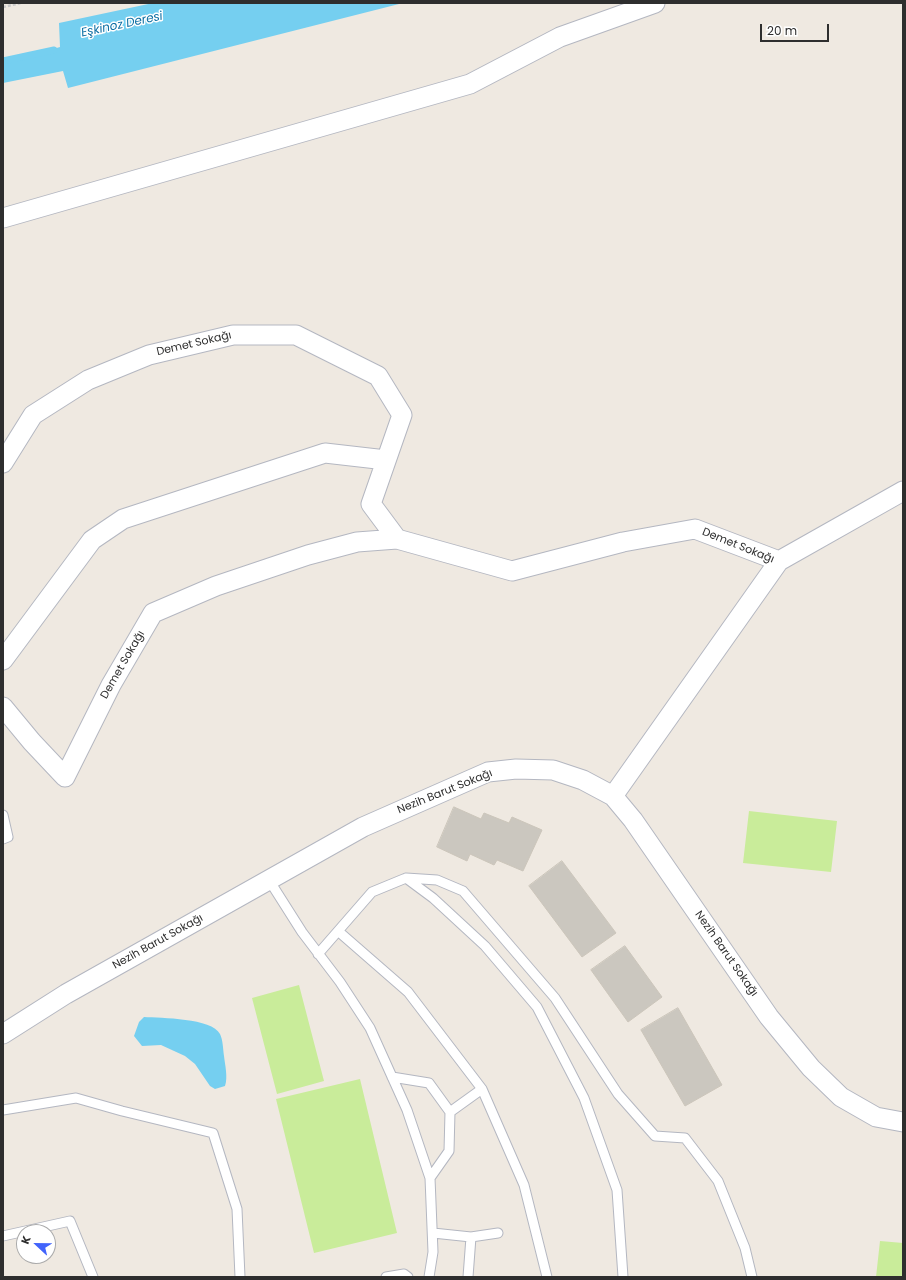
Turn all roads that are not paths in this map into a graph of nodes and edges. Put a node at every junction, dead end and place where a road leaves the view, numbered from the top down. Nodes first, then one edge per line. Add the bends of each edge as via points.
1 (655, 3) edge
2 (3, 218) edge
3 (386, 460) junction
4 (3, 463) edge
5 (903, 491) edge
6 (397, 539) junction
7 (779, 561) junction
8 (3, 660) edge
9 (3, 707) edge
10 (613, 796) junction
11 (3, 815) edge
12 (3, 839) edge
13 (406, 878) junction
14 (269, 880) junction
15 (338, 931) junction
16 (318, 954) junction
17 (3, 1034) edge
18 (392, 1076) junction
19 (482, 1089) junction
20 (3, 1110) edge
21 (450, 1112) junction
22 (903, 1122) edge
23 (430, 1178) junction
24 (433, 1233) junction
25 (498, 1233) dead end
26 (3, 1236) edge
27 (471, 1237) junction
28 (93, 1277) edge
29 (240, 1277) edge
30 (386, 1277) edge
31 (408, 1277) edge
32 (429, 1277) edge
33 (468, 1277) edge
34 (547, 1277) edge
35 (624, 1277) edge
36 (752, 1277) edge

1 - 2 street via 560,37 470,84
3 - 4 street, Demet Sokağı via 402,415 378,376 296,336 233,335 149,355 88,380 33,415
3 - 6 street, Demet Sokağı via 371,504
3 - 8 street via 325,453 123,520 92,540
5 - 7 street
6 - 7 street, Demet Sokağı via 512,571 623,542 695,529
6 - 9 street, Demet Sokağı via 357,542 308,556 216,586 153,613 111,685 65,777
7 - 10 street, Demet Sokağı
10 - 14 street, Nezih Barut Sokağı via 583,780 553,770 516,769 488,772 364,827
10 - 22 street, Nezih Barut Sokağı via 633,820 769,1017 811,1068 842,1097 876,1117
11 - 12 lane via 8,836
13 - 15 lane via 372,892
13 - 35 lane via 433,898 485,946 537,1007 584,1098 617,1190
13 - 36 lane via 437,880 463,891 555,998 618,1094 654,1136 685,1138 718,1181 745,1248
14 - 16 lane
14 - 17 street, Nezih Barut Sokağı via 66,994
15 - 16 lane
15 - 19 lane via 408,992
16 - 18 lane via 370,1028
18 - 21 lane via 429,1083
18 - 23 lane via 407,1110
19 - 21 lane
19 - 34 lane via 524,1185
20 - 29 lane via 76,1098 213,1133 237,1209
21 - 23 lane via 449,1152
23 - 24 lane
24 - 27 lane
24 - 32 lane
25 - 27 lane
26 - 28 lane via 70,1221
27 - 33 lane
30 - 31 lane via 404,1274

